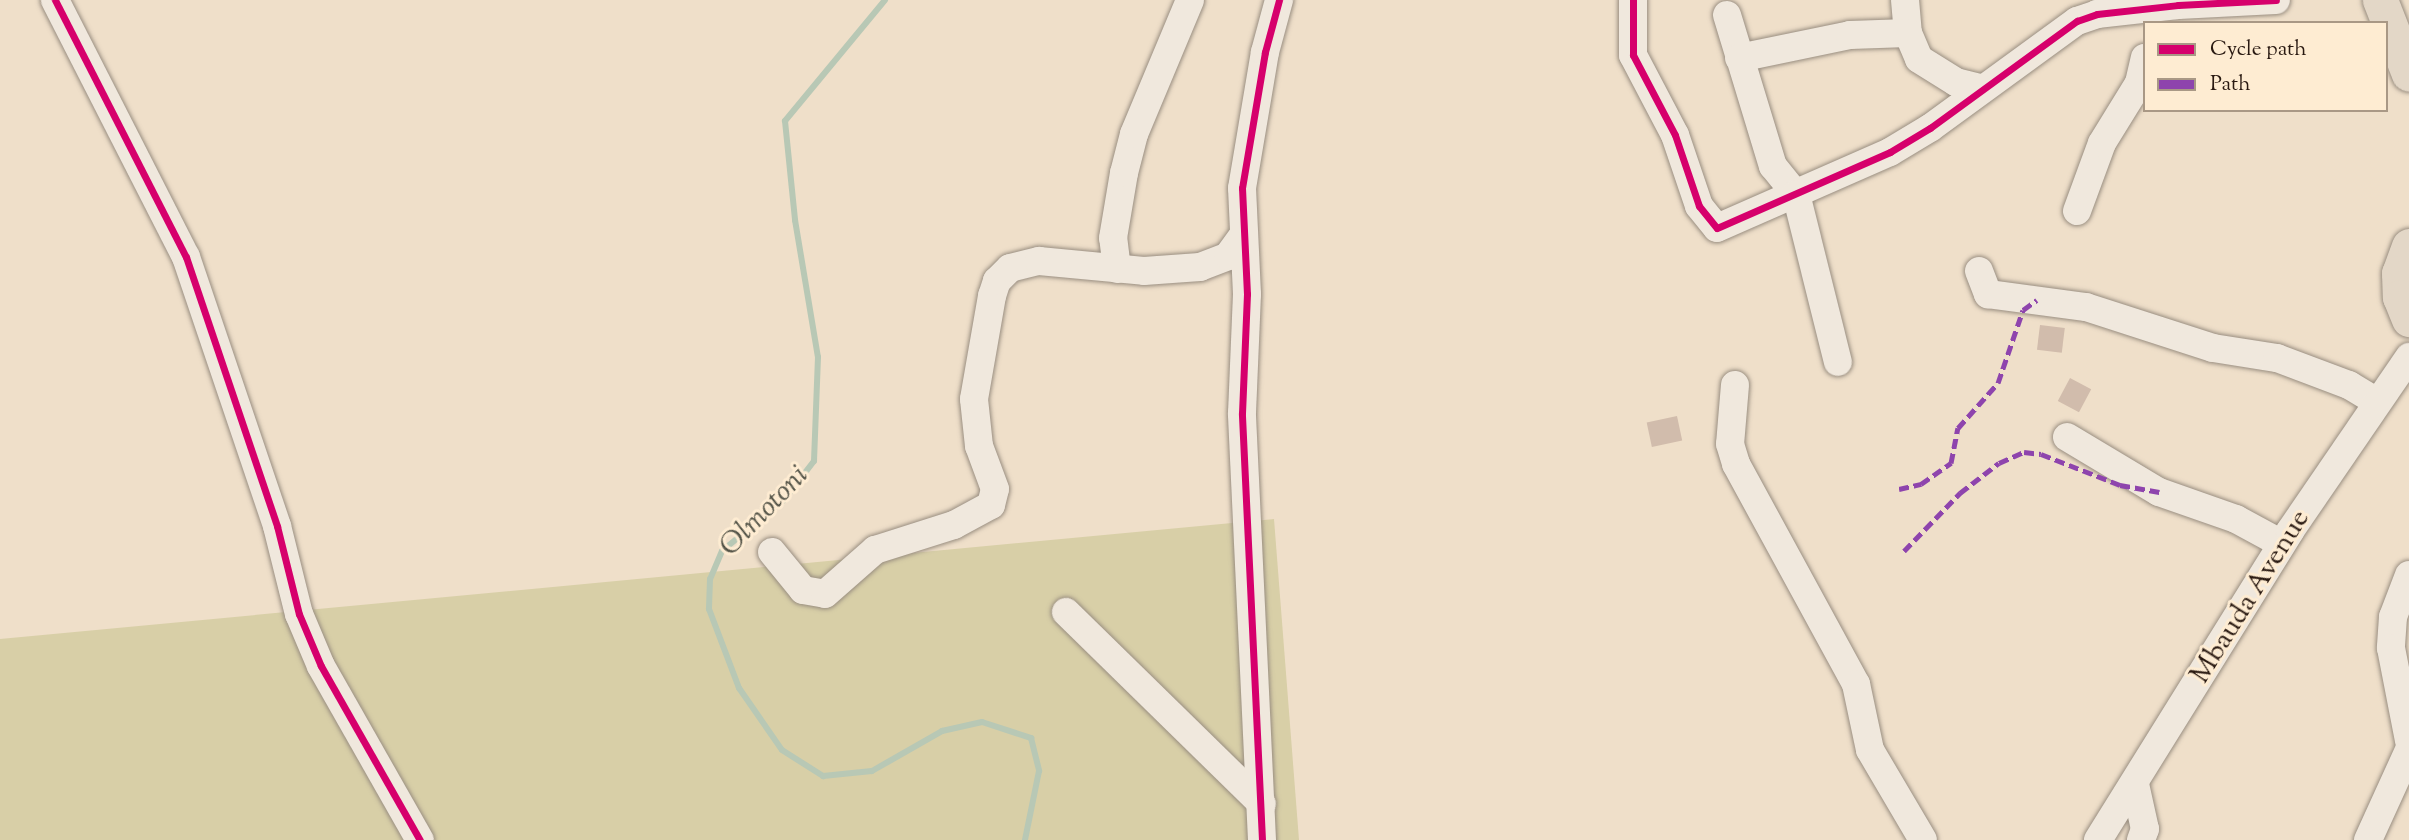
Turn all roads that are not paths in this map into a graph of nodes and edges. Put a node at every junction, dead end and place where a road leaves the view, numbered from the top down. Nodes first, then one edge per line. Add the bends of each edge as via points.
1 (55, 0) edge
2 (1190, 0) edge
3 (1279, 0) edge
4 (1905, 0) edge
5 (2276, 0) edge
6 (2380, 0) edge
7 (1631, 3) edge
8 (2093, 7) edge
9 (1727, 15) dead end
10 (2150, 15) edge
11 (1908, 33) junction
12 (1738, 58) junction
13 (2143, 66) edge
14 (2409, 74) edge
15 (1980, 88) junction
16 (1796, 194) junction
17 (2077, 211) dead end
18 (1242, 235) junction
19 (2409, 246) edge
20 (1117, 270) junction
21 (1979, 271) dead end
22 (2409, 320) edge
23 (2409, 357) edge
24 (1838, 362) dead end
25 (1735, 386) dead end
26 (2376, 401) junction
27 (2067, 437) dead end
28 (2282, 544) junction
29 (772, 552) dead end
30 (2409, 575) edge
31 (1066, 612) dead end
32 (2409, 741) edge
33 (2409, 750) edge
34 (2135, 784) junction
35 (1262, 804) junction
36 (2147, 836) edge
37 (420, 840) edge
38 (1262, 840) edge
39 (1923, 840) edge
40 (2098, 840) edge
41 (2368, 840) edge

1 - 37 street via 186,257 277,526 299,614 321,666
2 - 20 street via 1134,134 1113,238
3 - 18 street via 1244,159
4 - 11 street
5 - 10 street
6 - 14 main road
7 - 16 street via 1633,55 1671,127 1709,224 1729,225
8 - 10 street
8 - 15 street
9 - 12 street
11 - 12 street via 1850,35
11 - 15 street via 1919,59 1956,82
12 - 16 street via 1773,166
13 - 17 street via 2139,83 2102,143
15 - 16 street via 1946,117 1890,152
16 - 24 street
18 - 20 street via 1228,256 1214,264 1178,270
18 - 35 street via 1247,294 1242,413
19 - 22 main road via 2399,273 2400,297
20 - 29 street via 1039,261 1010,268 997,281 974,399 979,446 995,489 985,511 875,550 825,594 803,590
21 - 26 street via 1989,294 2086,307 2213,348 2277,358 2349,385
23 - 26 street, Mbauda Avenue
25 - 39 street via 1730,443 1736,464 1856,684 1870,750
26 - 28 street, Mbauda Avenue
27 - 28 street via 2159,492 2236,519
28 - 34 street, Mbauda Avenue
30 - 32 street via 2393,617 2391,648
31 - 35 street
33 - 41 street
34 - 36 street
34 - 40 street, Mbauda Avenue
35 - 38 street

